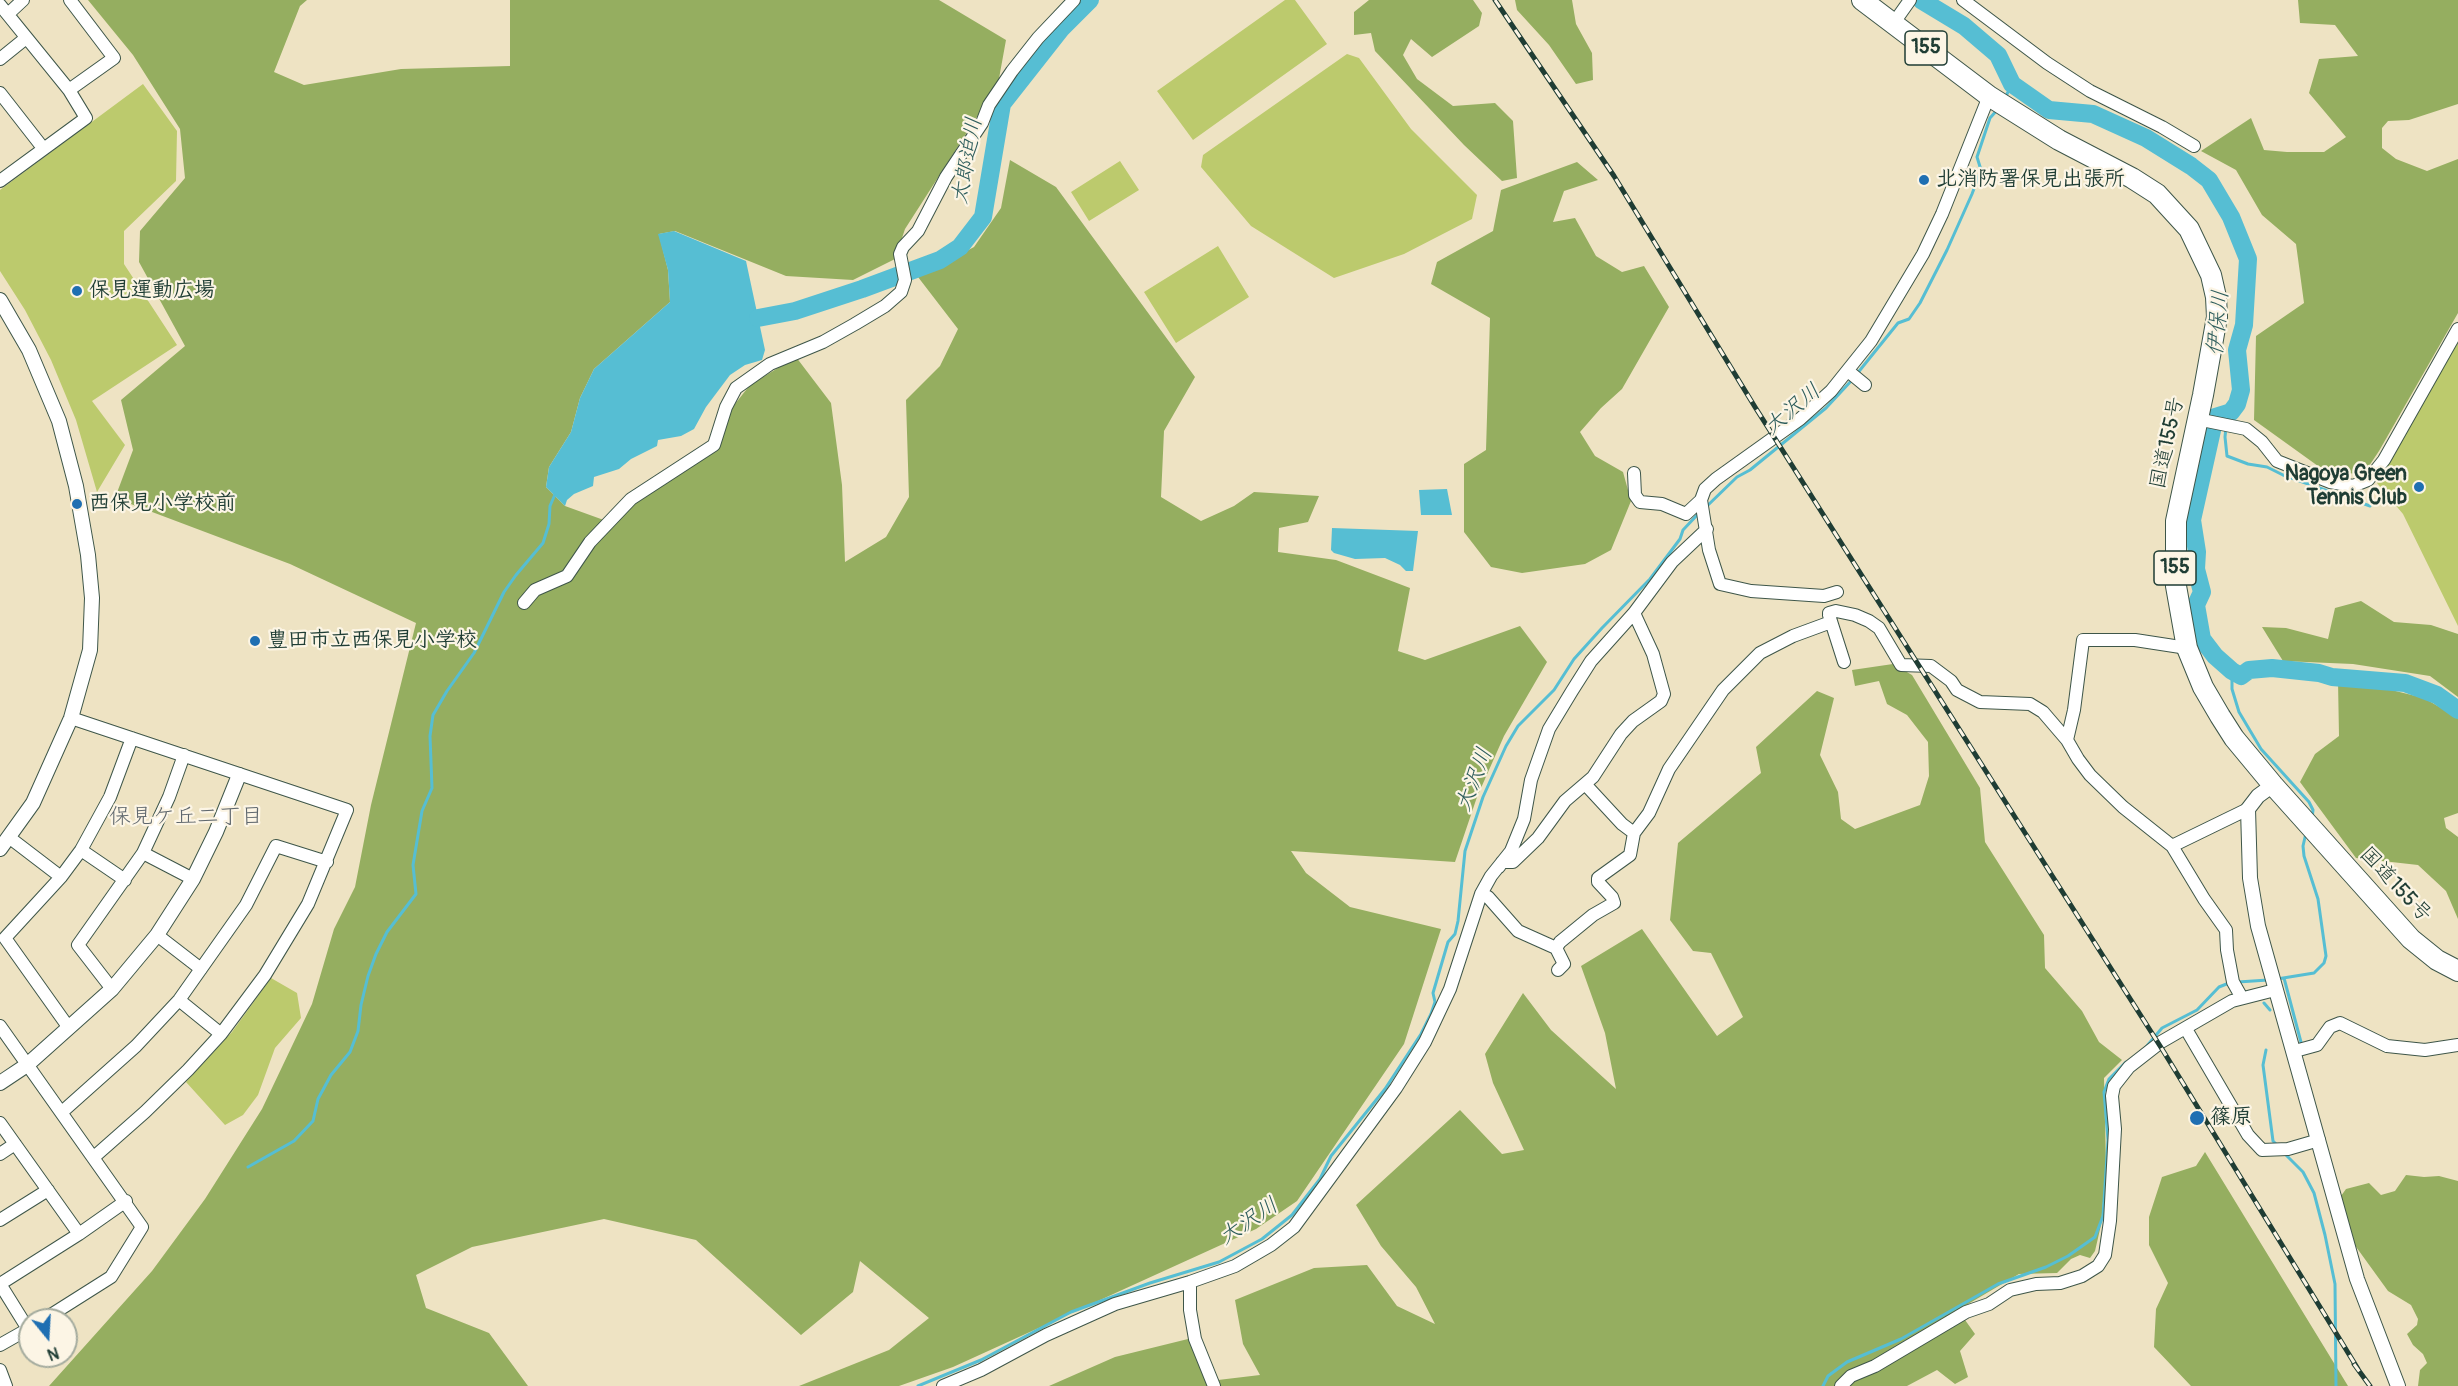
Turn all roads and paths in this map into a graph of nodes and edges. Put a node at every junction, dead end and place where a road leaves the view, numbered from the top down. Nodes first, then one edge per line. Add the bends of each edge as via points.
1 (23, 0) edge
2 (70, 0) edge
3 (1074, 0) edge
4 (1862, 0) edge
5 (1910, 0) edge
6 (1963, 0) edge
7 (4, 9) edge
8 (1893, 24) junction
9 (26, 38) junction
10 (0, 59) edge
11 (69, 90) junction
12 (0, 93) edge
13 (1989, 96) junction
14 (2194, 146) dead end
15 (43, 148) junction
16 (0, 181) edge
17 (0, 300) edge
18 (2458, 329) edge
19 (1850, 372) junction
20 (1865, 385) dead end
21 (2202, 421) junction
22 (1634, 473) dead end
23 (1701, 500) junction
24 (1706, 524) junction
25 (1837, 592) dead end
26 (1824, 596) junction
27 (524, 603) dead end
28 (1634, 613) junction
29 (1830, 617) junction
30 (2187, 648) junction
31 (1844, 662) dead end
32 (71, 718) junction
33 (132, 738) junction
34 (2067, 740) junction
35 (184, 755) junction
36 (239, 775) junction
37 (1585, 784) junction
38 (2273, 785) junction
39 (2248, 809) junction
40 (1634, 833) junction
41 (10, 838) junction
42 (2172, 846) junction
43 (0, 849) edge
44 (81, 850) junction
45 (143, 853) junction
46 (327, 862) junction
47 (60, 876) junction
48 (1491, 876) junction
49 (192, 879) junction
50 (125, 880) junction
51 (1481, 894) junction
52 (157, 935) junction
53 (1556, 948) junction
54 (201, 969) junction
55 (1558, 970) dead end
56 (2458, 971) edge
57 (112, 990) junction
58 (2275, 990) junction
59 (2242, 998) junction
60 (179, 1000) junction
61 (0, 1026) edge
62 (69, 1028) junction
63 (2186, 1029) junction
64 (221, 1034) junction
65 (2458, 1045) edge
66 (2295, 1051) junction
67 (27, 1065) junction
68 (0, 1083) edge
69 (62, 1112) junction
70 (0, 1123) edge
71 (2319, 1140) junction
72 (15, 1144) junction
73 (0, 1154) edge
74 (94, 1157) junction
75 (48, 1190) junction
76 (126, 1202) junction
77 (0, 1220) edge
78 (79, 1234) junction
79 (1190, 1282) junction
80 (0, 1284) edge
81 (62, 1308) edge
82 (18, 1312) edge
83 (18, 1335) edge
84 (0, 1345) edge
85 (0, 1370) edge
86 (6, 1386) edge
87 (943, 1386) edge
88 (1214, 1386) edge
89 (1841, 1386) edge
90 (2398, 1386) edge

1 - 7 street
2 - 11 street via 114,58
3 - 27 street via 1012,71 946,177 918,231 903,248 900,254 905,280 901,292 885,306 823,342 770,364 736,388 714,445 631,499 590,542 567,576 535,590
4 - 8 highway, 国道155号 / 155
5 - 8 street
6 - 14 street via 2090,91
7 - 9 street
8 - 13 highway, 国道155号 / 155
9 - 10 street
9 - 11 street
11 - 15 street via 86,118
12 - 15 street
13 - 19 street via 1923,254
13 - 21 highway, 国道155号 / 155 via 2157,194 2189,229 2211,275 2216,297 2217,317
15 - 16 street
17 - 32 street via 29,350 59,422 88,555 92,598 90,650
18 - 21 street via 2384,460 2368,480 2353,486 2330,482 2277,461 2246,429
19 - 20 street
19 - 23 street via 1800,419 1716,479 1705,489
21 - 30 highway, 国道155号 / 155 via 2176,521 2174,549
22 - 23 street via 1635,495 1640,502 1662,504 1686,514
23 - 24 street
24 - 26 street via 1720,584 1751,591
24 - 28 street
25 - 26 street
26 - 29 street
28 - 37 street via 1653,654 1664,694 1661,701 1621,734
28 - 48 street via 1590,661 1550,729 1531,780 1524,819 1511,851
29 - 31 street
29 - 34 street via 1836,611 1869,621 1879,628 1901,665 1931,666 1957,690 1980,702 2030,704 2043,712
29 - 40 street via 1760,653 1723,690 1669,769 1649,813
30 - 34 street via 2135,639 2083,640
30 - 38 highway, 国道155号 / 155 via 2220,716
32 - 33 street
32 - 41 street via 33,803
33 - 35 street
33 - 44 street via 110,797
34 - 42 street via 2090,775
35 - 36 street
35 - 45 street
36 - 46 street via 347,810
36 - 49 street
37 - 40 street
37 - 48 street via 1564,801 1530,846 1513,862 1502,862
38 - 39 street
38 - 56 highway, 国道155号 / 155 via 2411,939
39 - 42 street
39 - 58 street via 2248,857 2258,926
40 - 53 street via 1630,855 1598,878 1614,903 1584,922
41 - 43 street
41 - 47 street
42 - 59 street via 2226,930 2233,982
44 - 47 street
44 - 50 street
45 - 49 street
45 - 50 street
46 - 54 street via 276,846 246,905
46 - 64 street via 308,904 265,975
47 - 62 street via 5,938
48 - 51 street
49 - 52 street
50 - 57 street via 78,945
51 - 53 street via 1518,931
51 - 79 street via 1450,989 1425,1042 1306,1214 1261,1251 1235,1266
52 - 54 street
52 - 57 street
53 - 55 street via 1564,961
54 - 60 street
57 - 62 street
58 - 59 street
58 - 66 street
59 - 63 street
60 - 64 street
60 - 69 street
61 - 67 street
62 - 67 street
63 - 71 street via 2248,1135 2262,1150 2288,1149
63 - 89 street via 2150,1050 2114,1086 2110,1221 2105,1256 2098,1266 2060,1283 2010,1290 1851,1376
64 - 74 street via 146,1112
65 - 66 street via 2426,1050 2387,1046 2340,1023 2330,1027 2317,1045
66 - 71 street
67 - 68 street
67 - 69 street
69 - 74 street
70 - 72 street
71 - 90 street via 2357,1279
72 - 73 street
72 - 75 street
74 - 76 street
75 - 77 street
75 - 78 street
76 - 78 street
76 - 81 street via 142,1227 111,1277
78 - 80 street
79 - 87 street via 1115,1304
79 - 88 street via 1195,1339
80 - 82 street
83 - 84 street
85 - 86 street

